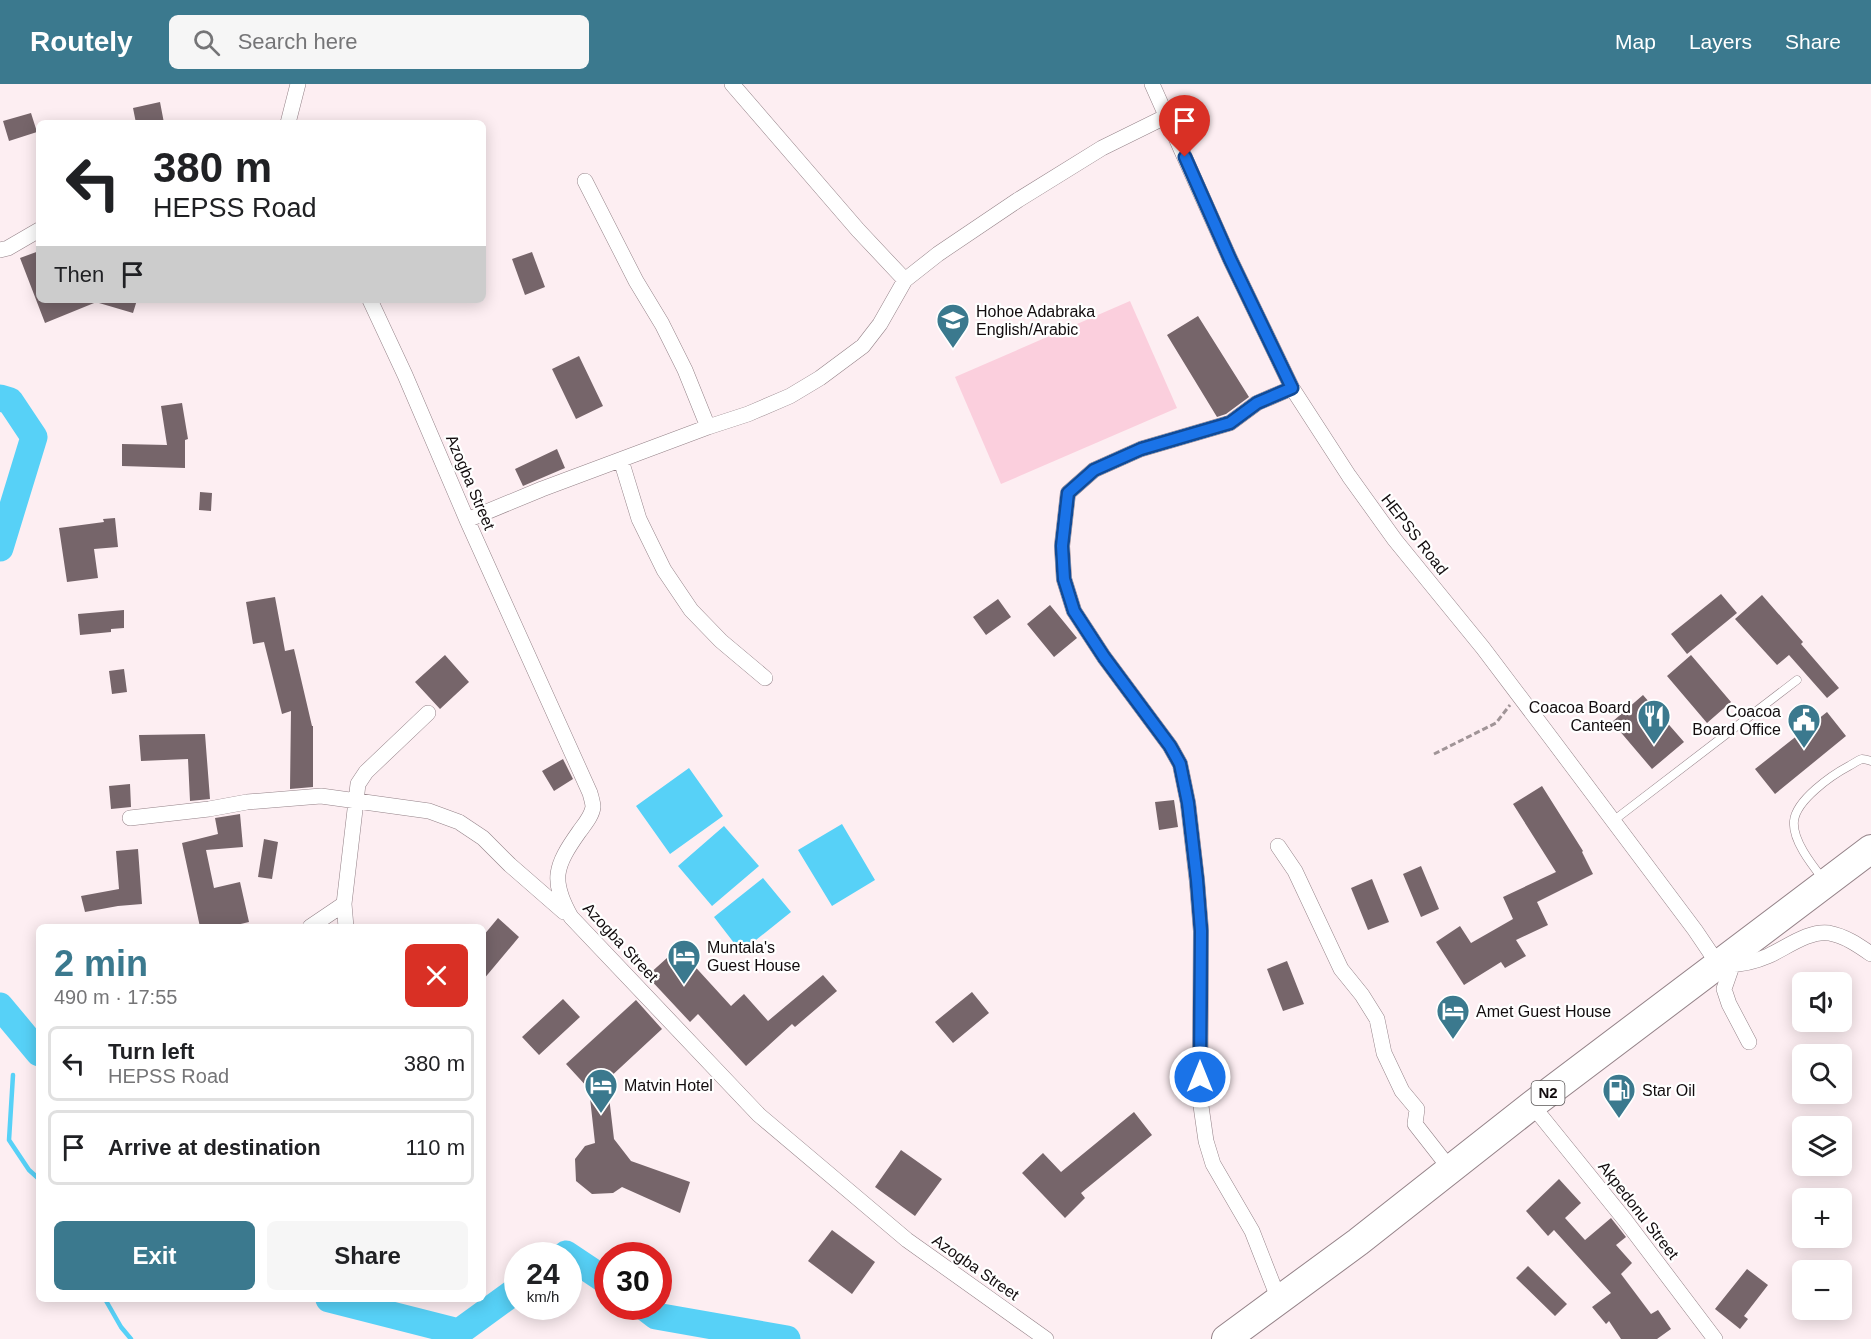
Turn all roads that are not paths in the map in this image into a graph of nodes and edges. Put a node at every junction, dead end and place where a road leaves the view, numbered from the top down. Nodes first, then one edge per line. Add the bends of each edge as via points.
1 (298, 84) edge
2 (732, 84) edge
3 (1152, 84) edge
4 (1167, 116) junction
5 (289, 120) edge
6 (585, 181) dead end
7 (36, 232) edge
8 (4, 249) edge
9 (905, 280) junction
10 (371, 303) edge
11 (1292, 388) junction
12 (708, 427) junction
13 (621, 460) junction
14 (467, 520) junction
15 (765, 678) dead end
16 (1797, 680) dead end
17 (428, 712) dead end
18 (1871, 761) edge
19 (356, 800) junction
20 (130, 818) dead end
21 (1613, 821) junction
22 (1278, 846) dead end
23 (1871, 849) edge
24 (1826, 883) junction
25 (344, 904) junction
26 (571, 917) junction
27 (314, 924) edge
28 (346, 924) edge
29 (1871, 954) edge
30 (1725, 965) junction
31 (1749, 1042) dead end
32 (1532, 1105) junction
33 (1451, 1170) junction
34 (1279, 1300) junction
35 (1046, 1339) edge
36 (1226, 1339) edge
37 (1715, 1339) edge

1 - 5 street
2 - 9 street
3 - 4 street, HEPSS Road
4 - 9 street via 1102,148 1018,200
4 - 11 street, HEPSS Road
6 - 12 street via 685,370
7 - 8 street
9 - 12 street via 863,346 838,366 790,396
10 - 14 street, Azogba Street
11 - 21 street, HEPSS Road via 1395,540 1483,648
11 - 34 street via 1257,403 1230,423 1141,449 1094,470 1068,493 1062,546 1064,579 1074,611 1180,764 1188,803 1201,931 1200,1099 1206,1141 1213,1164 1252,1232
12 - 13 street
13 - 14 street
13 - 15 street via 639,519 664,570 691,610
14 - 26 street, Azogba Street via 590,793 593,807 563,854 558,875 560,898
16 - 21 lane
17 - 19 street via 362,777
18 - 24 lane via 1862,759 1835,774 1809,795 1794,822 1804,854
19 - 20 street via 321,796 284,798
19 - 25 street
19 - 26 street via 429,811 459,822 483,838
21 - 30 street, HEPSS Road
22 - 33 street via 1295,870 1341,969 1377,1019 1384,1053 1402,1091 1418,1109 1415,1124
23 - 24 highway, N2
24 - 30 highway, N2
25 - 27 street
25 - 28 street
26 - 35 street, Azogba Street via 759,1115 907,1240
29 - 30 street via 1853,941 1829,933 1816,934 1748,963
30 - 31 street via 1724,989
30 - 32 highway, N2
32 - 33 highway, N2
32 - 37 street, Akpedonu Street
33 - 34 highway, N2
34 - 36 highway, N2

